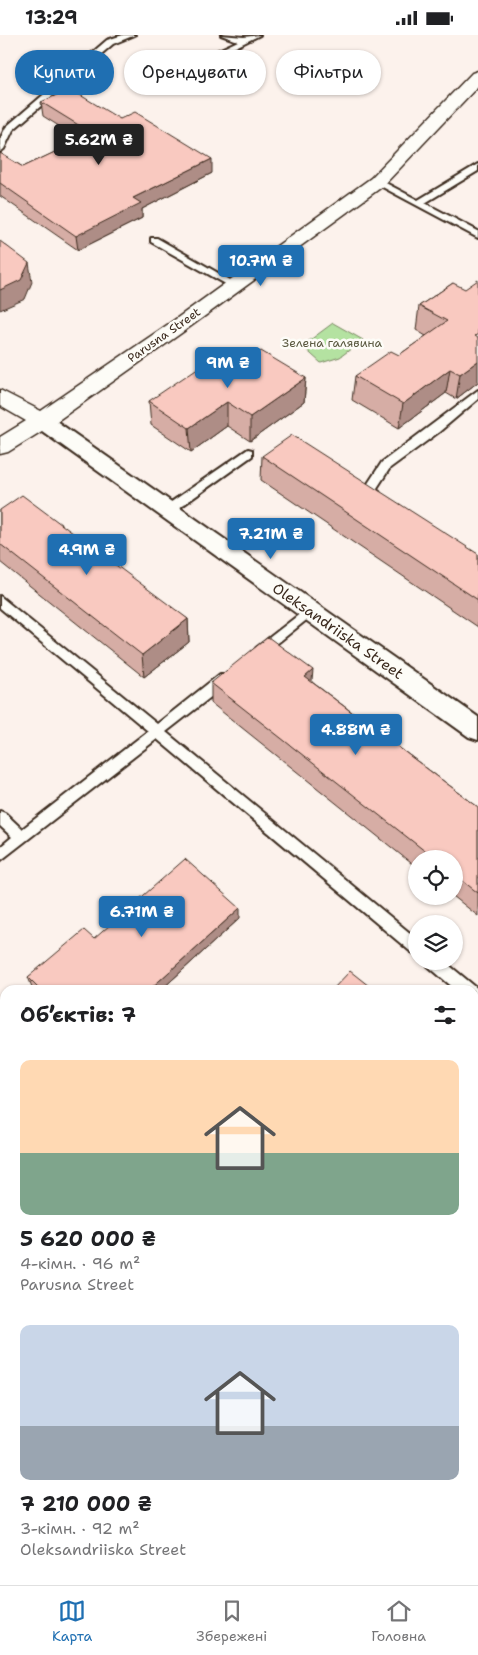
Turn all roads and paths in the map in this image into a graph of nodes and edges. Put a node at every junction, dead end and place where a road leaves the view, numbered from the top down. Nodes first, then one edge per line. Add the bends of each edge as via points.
1 (131, 35) edge
2 (225, 35) edge
3 (256, 35) edge
4 (111, 39) edge
5 (245, 40) junction
6 (224, 50) edge
7 (478, 76) edge
8 (0, 149) edge
9 (478, 167) edge
10 (377, 182) junction
11 (419, 203) junction
12 (478, 235) edge
13 (154, 240) dead end
14 (234, 285) junction
15 (478, 393) edge
16 (0, 397) edge
17 (42, 421) junction
18 (0, 447) edge
19 (248, 453) dead end
20 (168, 510) junction
21 (385, 512) edge
22 (0, 601) edge
23 (310, 611) junction
24 (478, 730) edge
25 (157, 732) junction
26 (0, 817) edge
27 (22, 838) junction
28 (0, 855) edge
29 (408, 940) edge
30 (444, 970) edge
31 (461, 985) edge

1 - 4 lane
2 - 5 lane
3 - 5 lane
4 - 8 lane via 10,129
5 - 6 lane
7 - 10 street, Parusna Street
9 - 11 lane
10 - 11 lane
10 - 14 street, Parusna Street
11 - 12 lane
13 - 14 lane
14 - 17 street, Parusna Street
15 - 21 lane via 386,465 371,489
16 - 17 street, Oleksandriiska Street
17 - 18 street, Parusna Street
17 - 20 street, Oleksandriiska Street
19 - 20 lane
20 - 23 street, Oleksandriiska Street
22 - 25 lane
23 - 24 street, Oleksandriiska Street
23 - 25 lane
25 - 27 lane
25 - 29 lane
26 - 27 lane
27 - 28 lane
30 - 31 lane

